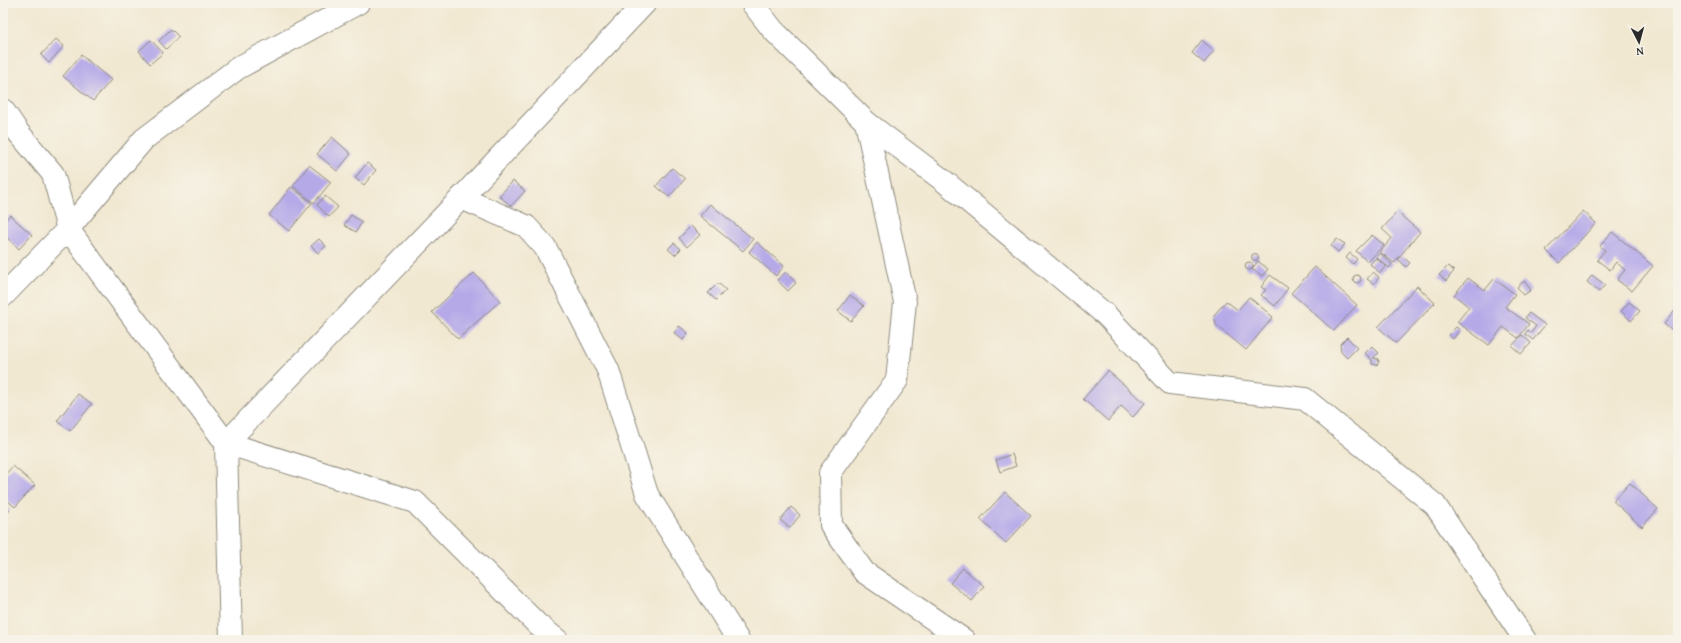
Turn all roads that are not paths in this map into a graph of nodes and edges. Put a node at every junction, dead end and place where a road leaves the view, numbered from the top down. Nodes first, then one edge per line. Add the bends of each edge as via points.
1 (358, 3) edge
2 (645, 3) edge
3 (752, 3) edge
4 (3, 110) edge
5 (866, 122) junction
6 (461, 198) junction
7 (68, 229) junction
8 (3, 296) edge
9 (226, 443) junction
10 (231, 640) edge
11 (557, 640) edge
12 (738, 640) edge
13 (964, 640) edge
14 (1525, 640) edge

1 - 7 street via 238,68 144,139
2 - 6 street
3 - 5 street via 773,30
4 - 7 street via 52,174
5 - 13 street via 905,302 896,380 830,473 831,525 864,572
5 - 14 street via 944,181 1106,315 1170,383 1305,399 1435,505
6 - 9 street
6 - 12 street via 526,226 545,247 608,370 647,494
7 - 8 street
7 - 9 street
9 - 10 street
9 - 11 street via 415,502 538,625

